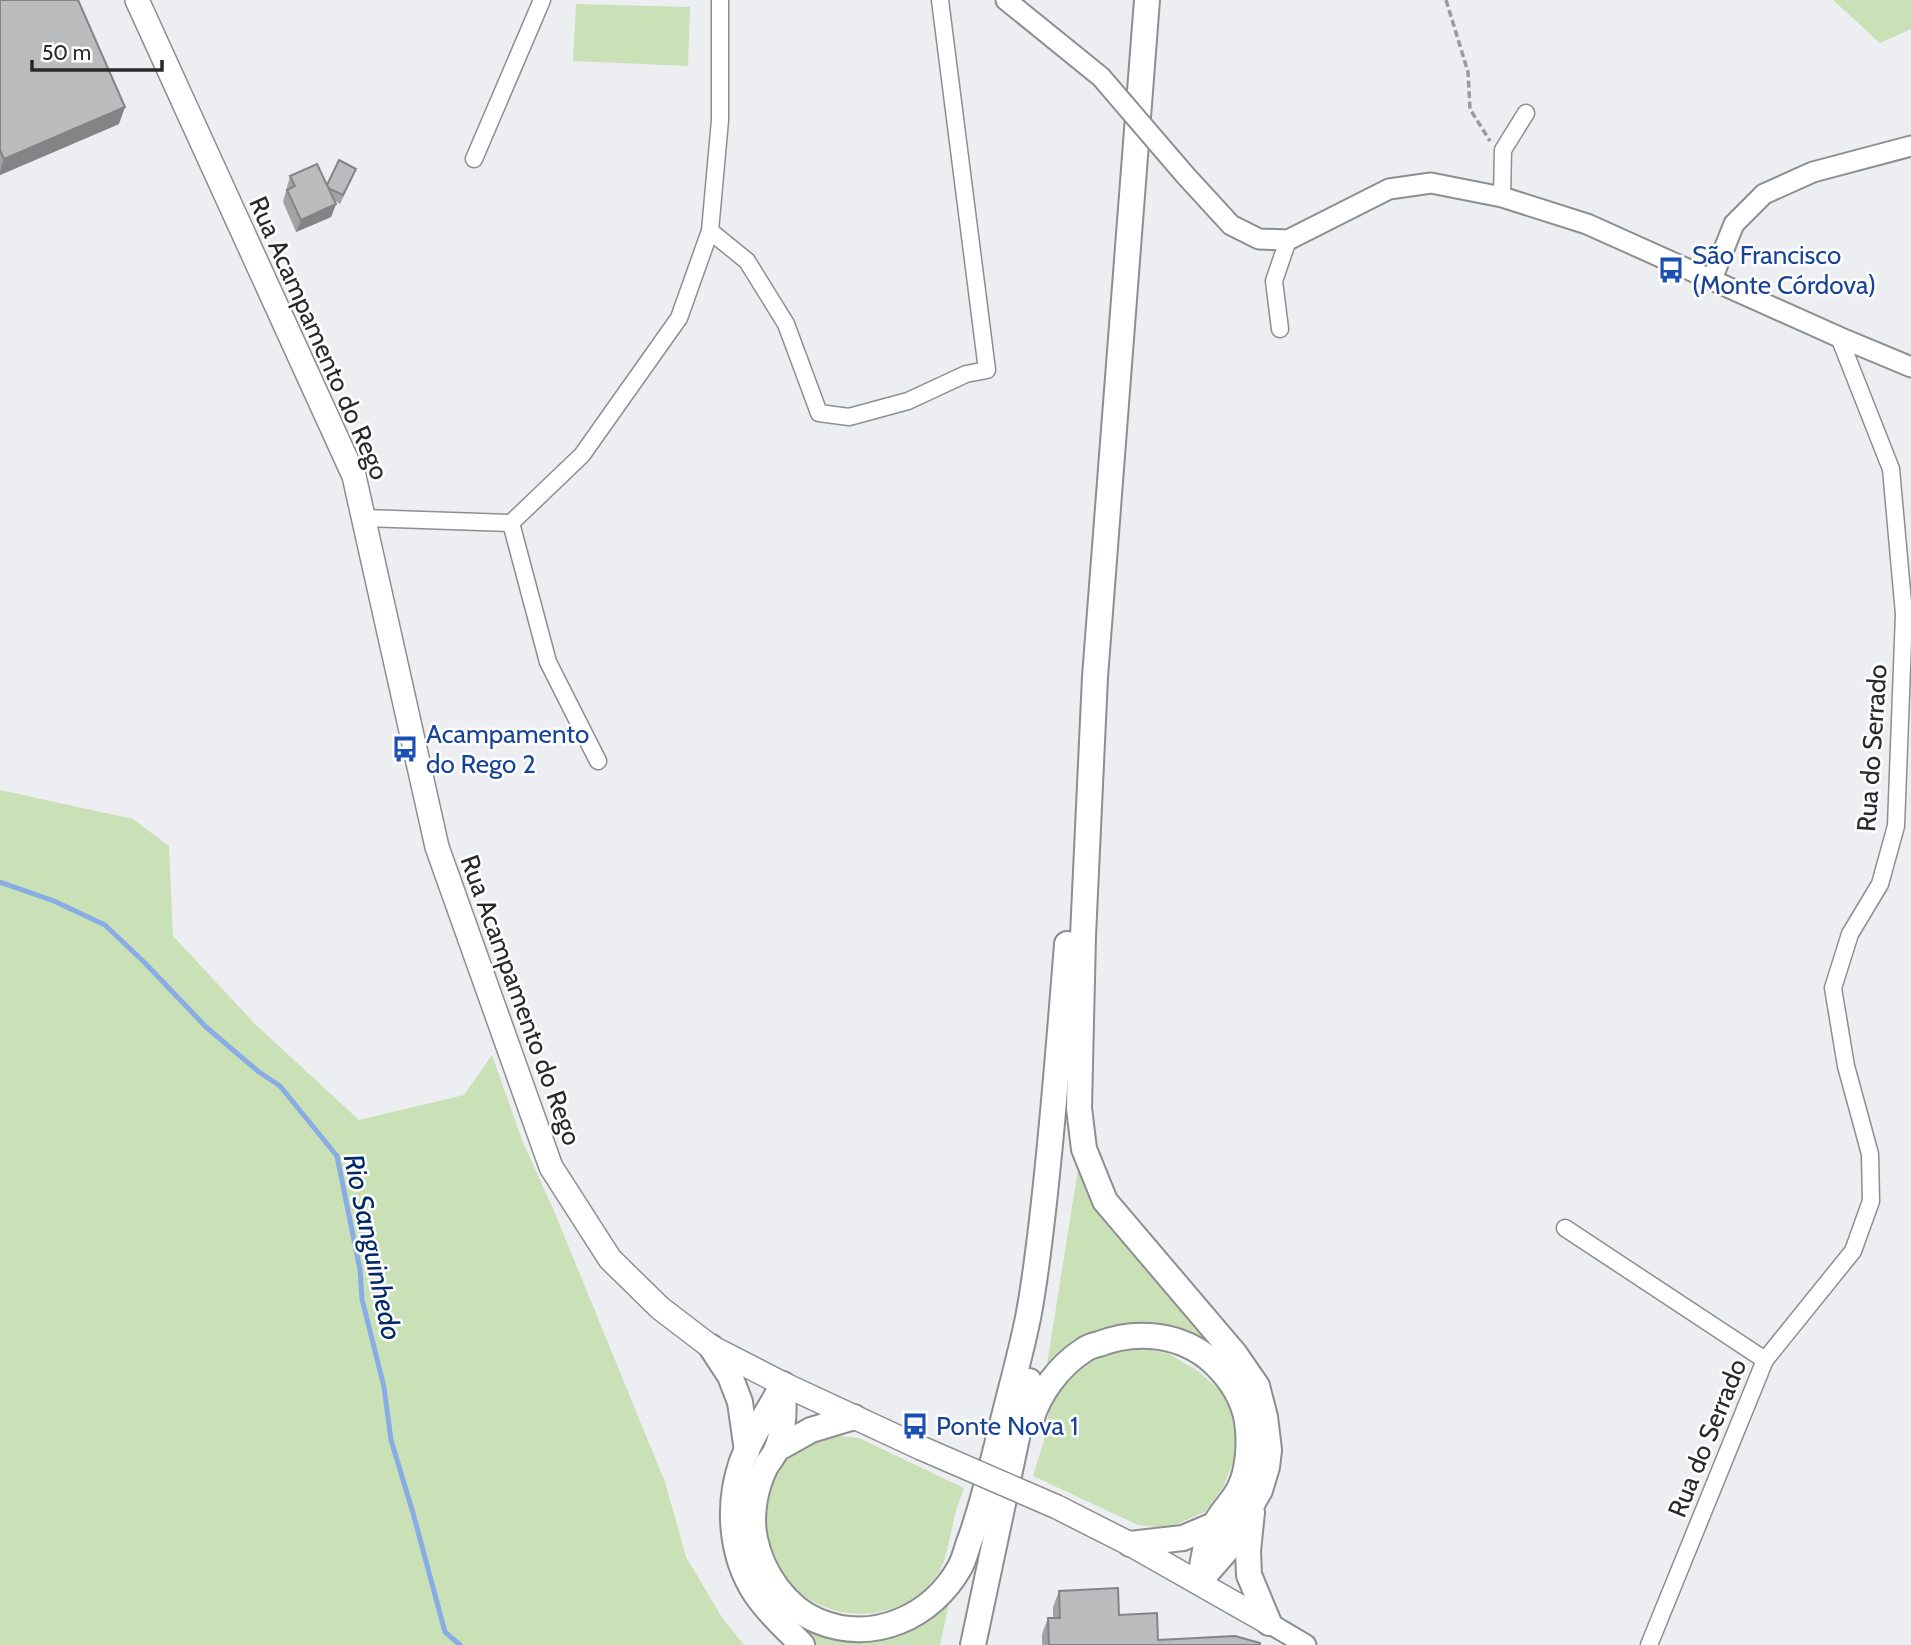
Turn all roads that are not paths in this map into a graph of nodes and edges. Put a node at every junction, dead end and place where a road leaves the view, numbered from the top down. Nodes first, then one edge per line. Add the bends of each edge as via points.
1 (137, 0) edge
2 (542, 0) edge
3 (720, 0) edge
4 (940, 0) edge
5 (1006, 0) edge
6 (1147, 0) edge
7 (1526, 113) dead end
8 (1911, 146) edge
9 (474, 159) dead end
10 (1502, 197) junction
11 (710, 232) junction
12 (1288, 240) junction
13 (1712, 279) junction
14 (1280, 329) dead end
15 (1839, 337) junction
16 (1911, 367) edge
17 (364, 518) junction
18 (511, 523) junction
19 (1095, 677) junction
20 (598, 761) dead end
21 (1083, 936) junction
22 (1565, 1228) dead end
23 (712, 1347) junction
24 (1765, 1360) junction
25 (783, 1384) junction
26 (854, 1417) junction
27 (777, 1449) junction
28 (747, 1451) junction
29 (1253, 1504) junction
30 (982, 1506) junction
31 (1214, 1525) junction
32 (1130, 1544) junction
33 (992, 1556) junction
34 (1199, 1582) junction
35 (1269, 1623) junction
36 (802, 1645) edge
37 (957, 1645) edge
38 (973, 1645) edge
39 (1306, 1645) edge
40 (1649, 1645) edge

1 - 17 main road, Rua Acampamento do Rego via 354,476
2 - 9 street
3 - 11 street via 720,120
4 - 11 street via 987,370 966,374 908,401 849,417 819,413 786,324 747,261
5 - 12 street, bridge via 1101,77 1231,225 1259,239
6 - 19 main road
7 - 10 street via 1503,150
8 - 13 street via 1813,172 1764,194 1734,224
10 - 12 street via 1431,183 1389,189
10 - 13 street via 1587,224
11 - 18 street via 678,318 582,455
12 - 14 street via 1274,281
13 - 15 street
15 - 16 street
15 - 24 street, Rua do Serrado via 1891,469 1904,614 1896,826 1880,884 1850,933 1833,988 1846,1066 1870,1154 1871,1200 1853,1251
17 - 18 street
17 - 23 main road, Rua Acampamento do Rego via 437,848 551,1167 610,1259 660,1308
18 - 20 street via 548,662
19 - 21 main road
19 - 30 main road via 1041,1224 1028,1319
21 - 29 main road via 1079,1108 1083,1149 1105,1201 1257,1386 1269,1450
21 - 33 main road via 1042,1321
22 - 24 street
23 - 25 main road, Rua Acampamento do Rego
23 - 28 main road via 740,1402
24 - 40 street, Rua do Serrado
25 - 26 main road, Rua Acampamento do Rego
25 - 27 main road
25 - 28 main road
26 - 27 main road via 811,1430
26 - 32 main road, Rua Acampamento do Rego, bridge via 1058,1507
27 - 30 main road via 757,1488 752,1517 755,1539 775,1586 818,1621 875,1630 905,1621 926,1607 961,1566
28 - 36 main road via 733,1515 742,1569 768,1610
29 - 34 main road via 1225,1552
29 - 35 main road via 1249,1575
30 - 37 main road
31 - 32 main road via 1183,1538
31 - 33 main road via 1240,1487 1246,1465 1247,1421 1239,1394 1202,1352 1175,1340 1116,1337 1085,1349 1046,1389 1033,1414
31 - 34 main road
32 - 34 main road, Rua Acampamento do Rego
33 - 38 main road
34 - 35 main road, Rua Acampamento do Rego
35 - 39 street, Rua Acampamento do Rego

